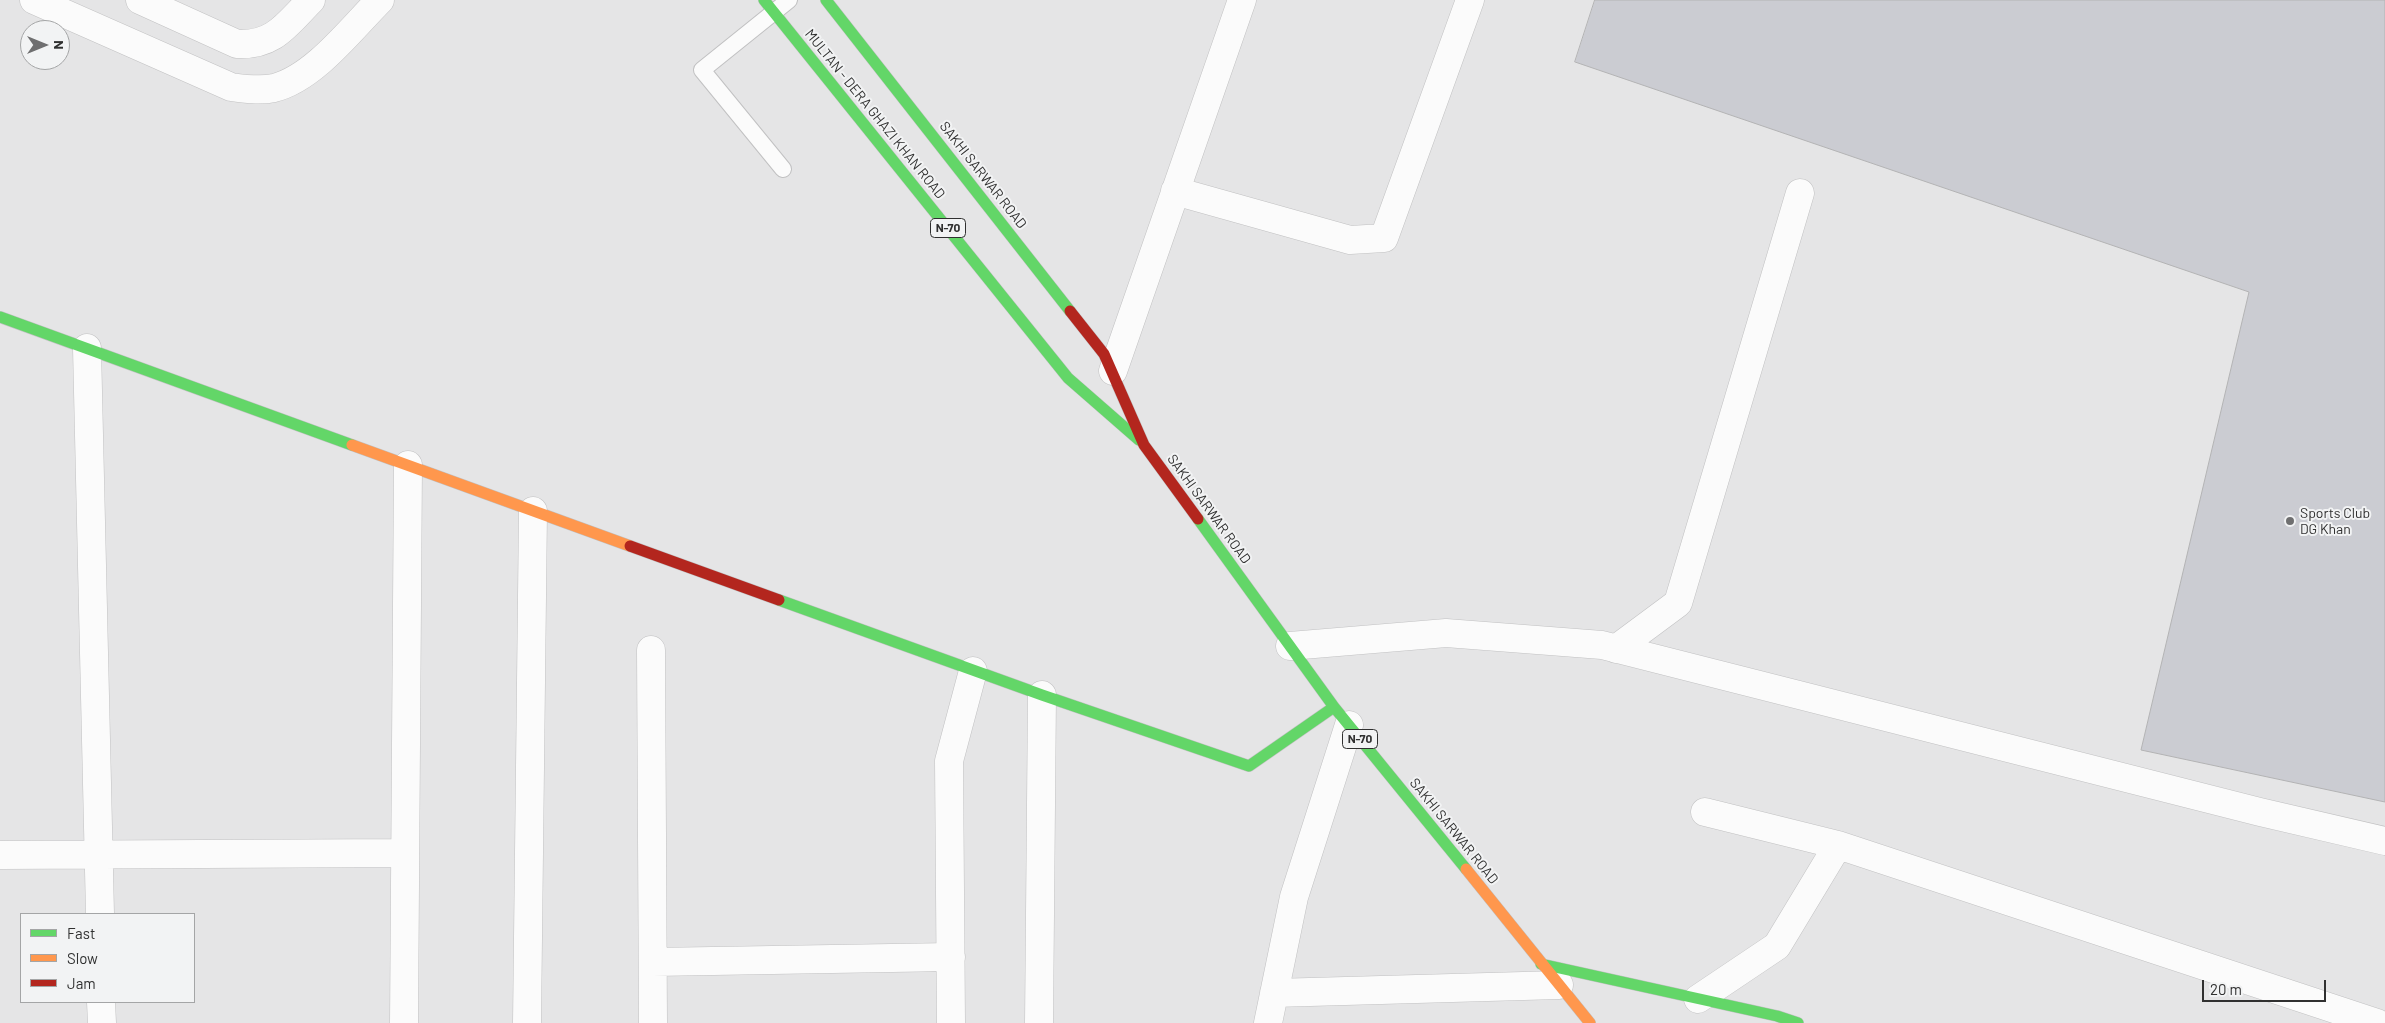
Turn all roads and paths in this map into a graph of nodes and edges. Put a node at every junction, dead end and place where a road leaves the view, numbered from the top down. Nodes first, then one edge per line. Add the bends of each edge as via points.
1 (34, 0) edge
2 (140, 0) edge
3 (311, 0) edge
4 (789, 0) edge
5 (826, 0) edge
6 (1242, 0) edge
7 (1470, 0) edge
8 (366, 4) edge
9 (769, 6) edge
10 (783, 169) dead end
11 (1175, 191) junction
12 (1800, 193) dead end
13 (0, 317) edge
14 (86, 348) junction
15 (1112, 371) junction
16 (1144, 445) junction
17 (408, 465) junction
18 (533, 511) junction
19 (1290, 646) junction
20 (1616, 648) junction
21 (652, 650) dead end
22 (972, 670) junction
23 (1042, 696) junction
24 (1341, 716) junction
25 (1705, 812) dead end
26 (2385, 841) edge
27 (1838, 845) junction
28 (405, 853) junction
29 (0, 855) edge
30 (99, 855) junction
31 (100, 913) edge
32 (951, 957) junction
33 (653, 962) junction
34 (1541, 964) junction
35 (1559, 985) junction
36 (1274, 993) junction
37 (1698, 999) junction
38 (101, 1003) edge
39 (1585, 1021) edge
40 (102, 1023) edge
41 (404, 1023) edge
42 (527, 1023) edge
43 (653, 1023) edge
44 (951, 1023) edge
45 (1039, 1023) edge
46 (1268, 1023) edge
47 (1798, 1023) edge
48 (2377, 1023) edge

1 - 8 street via 231,87 254,90 291,82 311,69
2 - 3 street via 237,44 251,45 272,38
4 - 9 lane
5 - 15 main road, SAKHI SARWAR ROAD / N-70 via 1104,354
6 - 11 street
7 - 11 street via 1384,238 1350,240
9 - 10 lane via 702,70
9 - 16 main road, MULTAN - DERA GHAZI KHAN ROAD / N-70 via 1068,378
11 - 15 street
12 - 20 street via 1678,603
13 - 14 main road
14 - 17 main road
14 - 30 street
15 - 16 main road, SAKHI SARWAR ROAD / N-70
16 - 19 main road, SAKHI SARWAR ROAD / N-70
17 - 18 main road
17 - 28 street
18 - 22 main road
18 - 42 street
19 - 20 street via 1446,633
19 - 24 main road, SAKHI SARWAR ROAD / N-70
20 - 26 street
21 - 33 street
22 - 23 main road
22 - 32 street via 949,761
23 - 24 main road via 1249,766
23 - 45 street
24 - 34 main road, SAKHI SARWAR ROAD / N-70
24 - 36 street via 1294,897
25 - 27 street
27 - 37 street via 1776,946
27 - 48 street
28 - 30 street
28 - 41 street
29 - 30 street
30 - 31 street
32 - 33 street
32 - 44 street
33 - 43 street
34 - 35 main road, SAKHI SARWAR ROAD / N-70
34 - 37 main road
35 - 36 street
35 - 39 main road, SAKHI SARWAR ROAD / N-70
36 - 46 street
37 - 47 main road
38 - 40 street

